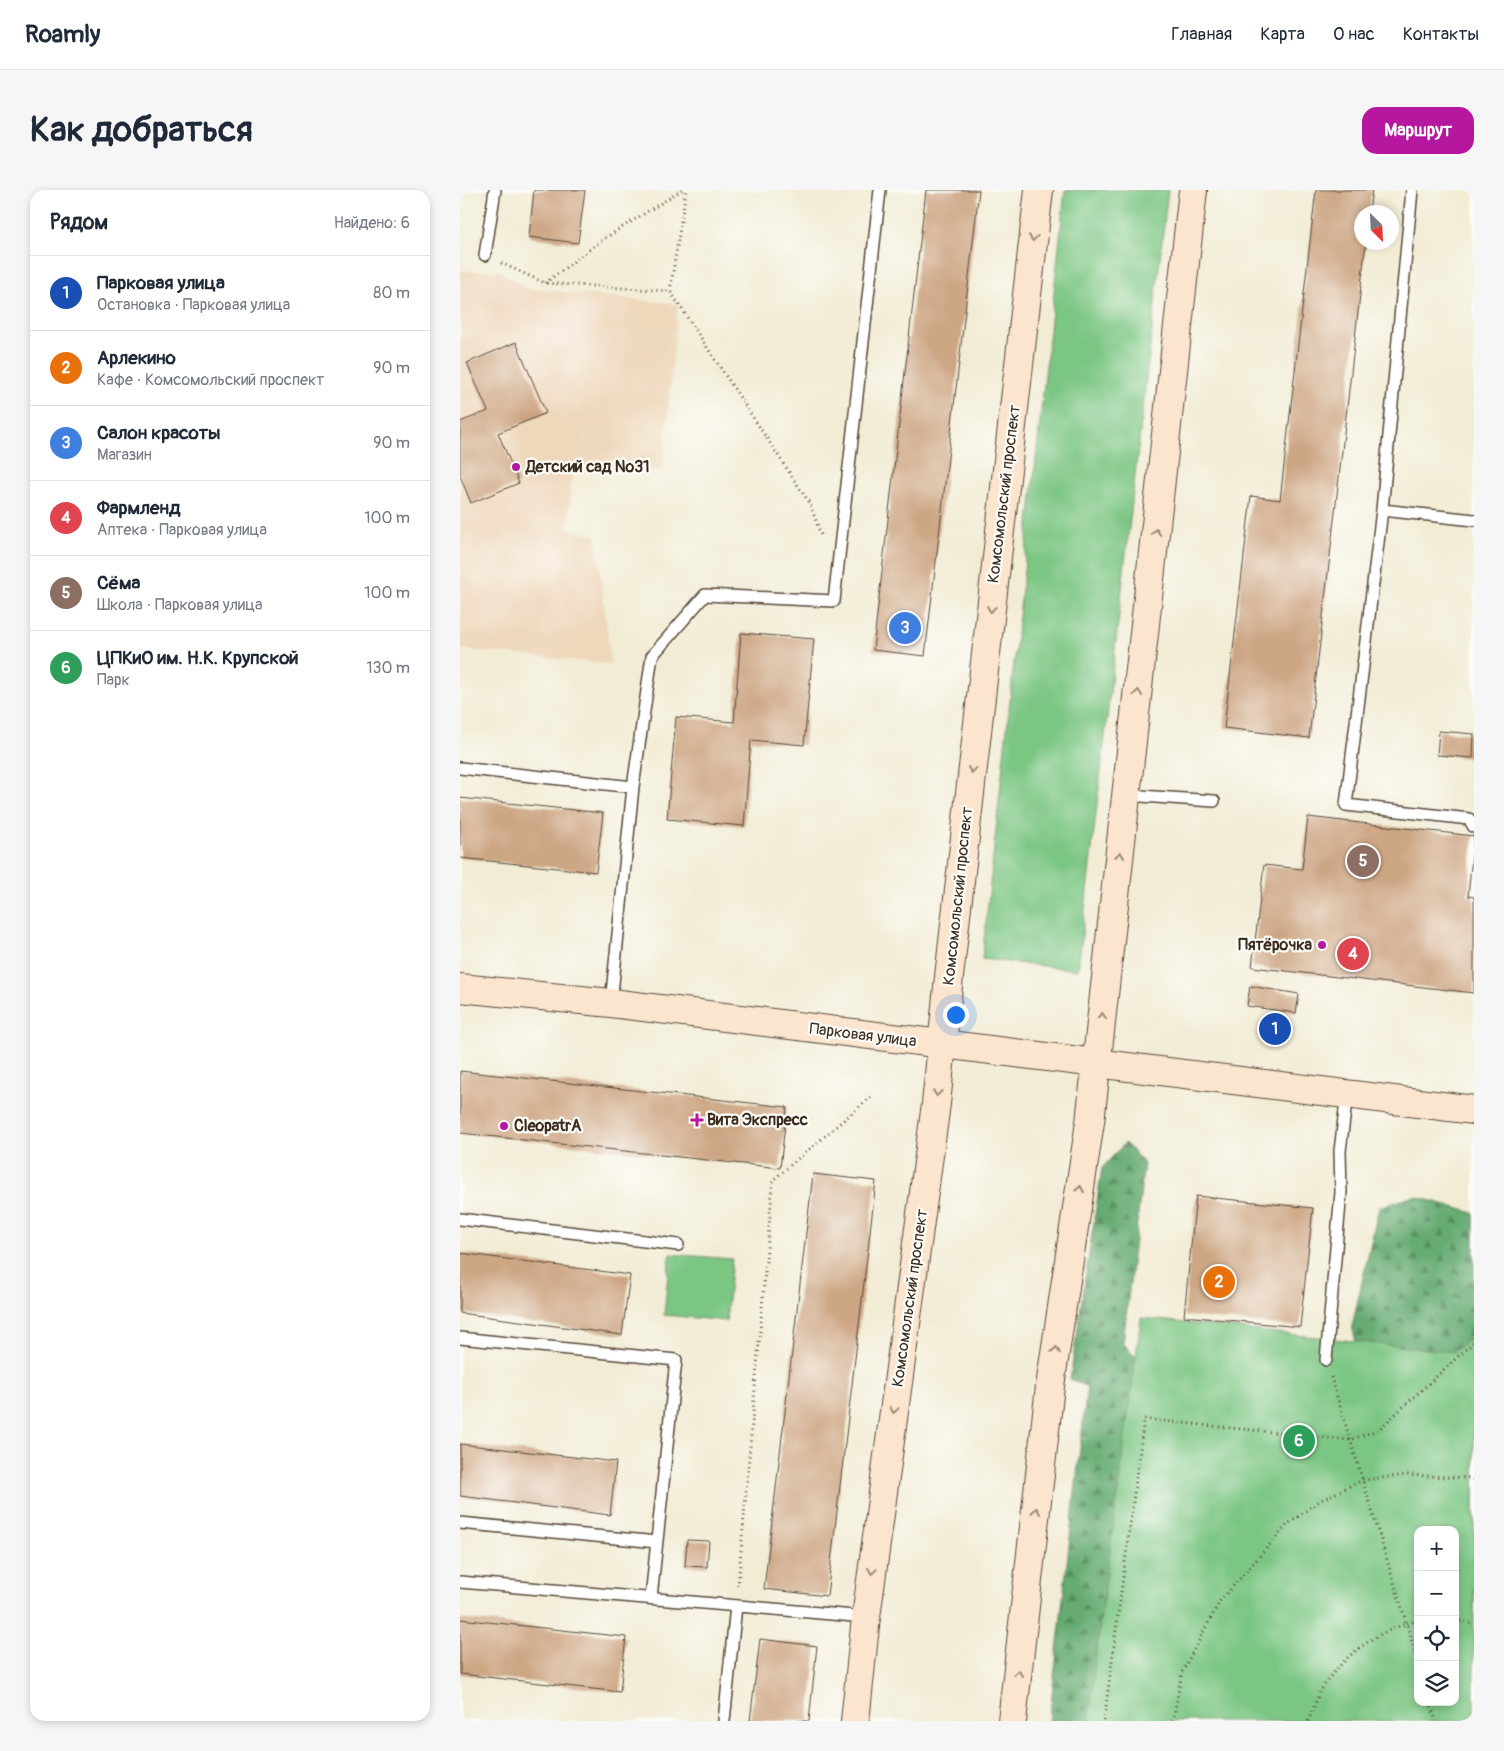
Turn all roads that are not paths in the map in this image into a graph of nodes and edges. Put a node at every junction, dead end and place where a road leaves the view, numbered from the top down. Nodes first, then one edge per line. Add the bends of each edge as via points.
1 (495, 190) edge
2 (880, 190) edge
3 (1039, 190) edge
4 (1194, 190) edge
5 (1412, 190) edge
6 (484, 255) road end
7 (1382, 510) junction
8 (1474, 520) edge
9 (460, 768) edge
10 (633, 787) junction
11 (1126, 795) junction
12 (1214, 801) dead end
13 (1474, 827) edge
14 (460, 988) edge
15 (611, 1003) junction
16 (943, 1045) junction
17 (1096, 1065) junction
18 (1346, 1094) junction
19 (1474, 1110) edge
20 (460, 1219) edge
21 (678, 1245) dead end
22 (460, 1338) edge
23 (1326, 1360) road end
24 (460, 1523) edge
25 (657, 1542) junction
26 (460, 1582) edge
27 (651, 1598) junction
28 (736, 1606) junction
29 (866, 1617) junction
30 (724, 1721) edge
31 (855, 1721) edge
32 (1012, 1721) edge

1 - 6 lane
2 - 10 lane via 834,600 705,595 652,656
3 -> 16 main road, Комсомольский проспект via 948,977
11 -> 4 main road
5 - 7 lane
7 - 8 lane
7 - 13 lane via 1346,805 1469,819
9 - 10 lane
10 - 15 lane
11 - 12 lane
17 -> 11 main road
14 - 15 main road, Парковая улица
15 - 16 main road, Парковая улица
16 - 17 main road, Парковая улица
16 -> 29 main road, Комсомольский проспект
17 - 18 main road, Парковая улица
32 -> 17 main road via 1050,1386
18 - 19 main road, Парковая улица
18 - 23 lane
20 - 21 lane
22 - 25 lane via 676,1360
24 - 25 lane
25 - 27 lane
26 - 27 lane
27 - 28 lane
28 - 29 lane
28 - 30 lane
29 - 31 main road, Комсомольский проспект

